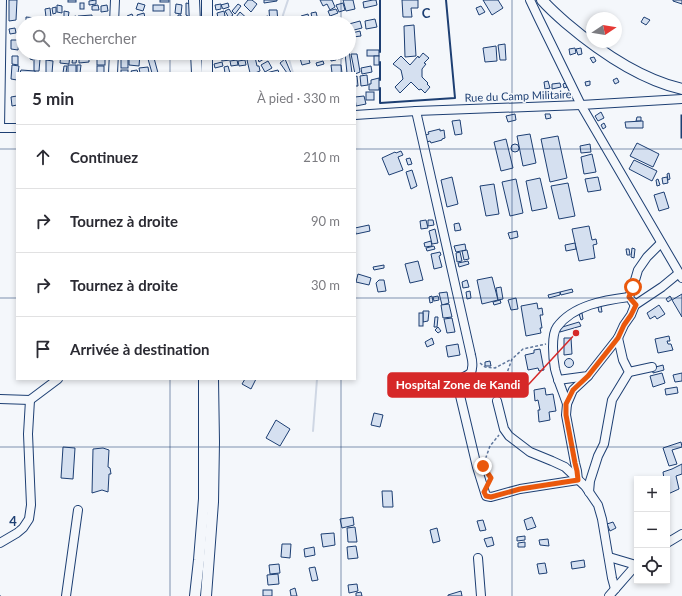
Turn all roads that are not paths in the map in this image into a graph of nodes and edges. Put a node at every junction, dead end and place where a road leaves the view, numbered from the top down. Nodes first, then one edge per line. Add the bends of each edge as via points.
1 (2, 0) edge
2 (115, 0) edge
3 (194, 0) edge
4 (207, 0) edge
5 (530, 0) edge
6 (542, 0) edge
7 (114, 16) edge
8 (195, 16) edge
9 (207, 16) edge
10 (114, 60) edge
11 (196, 60) edge
12 (207, 60) edge
13 (113, 72) edge
14 (197, 72) edge
15 (207, 72) edge
16 (682, 89) edge
17 (682, 99) edge
18 (580, 105) junction
19 (416, 110) junction
20 (356, 115) edge
21 (0, 128) edge
22 (16, 128) edge
23 (661, 243) junction
24 (681, 276) edge
25 (629, 297) junction
26 (636, 305) junction
27 (618, 338) junction
28 (652, 367) dead end
29 (629, 372) junction
30 (588, 376) junction
31 (57, 380) edge
32 (204, 380) edge
33 (213, 380) edge
34 (558, 380) junction
35 (0, 399) edge
36 (30, 400) junction
37 (566, 404) junction
38 (498, 405) road end
39 (578, 480) junction
40 (589, 492) junction
41 (78, 510) dead end
42 (682, 534) edge
43 (670, 541) edge
44 (0, 542) edge
45 (609, 557) junction
46 (478, 558) dead end
47 (634, 563) edge
48 (634, 567) edge
49 (615, 589) junction
50 (66, 596) edge
51 (195, 596) edge
52 (206, 596) edge
53 (481, 596) edge
54 (609, 596) edge

1 - 21 street
2 - 7 street
3 - 8 main road
4 - 9 main road
5 - 18 street
6 - 16 main road via 578,33 615,59 656,81
10 - 13 street
11 - 14 main road
12 - 15 main road
17 - 18 street, Rue du Camp Militaire
18 - 19 street, Rue du Camp Militaire
18 - 23 street
19 - 20 street, Rue du Camp Militaire
19 - 39 street via 471,355 472,372 459,379 457,383 484,492 486,496 491,497 520,489
21 - 22 street
23 - 24 street
23 - 25 street via 638,270
24 - 26 street
25 - 26 street
25 - 34 street via 582,307 556,328 553,342
26 - 27 street
27 - 29 street via 623,360
27 - 30 street
28 - 29 street
29 - 40 street via 612,400 604,444 590,481
30 - 34 street
30 - 37 street via 573,390
31 - 36 street
32 - 51 main road via 204,499
33 - 52 main road via 213,502
34 - 37 street
35 - 36 street
36 - 44 street via 29,519 17,534
37 - 39 street
38 - 39 street via 504,429 509,436 530,452 565,468
39 - 40 street
40 - 45 street via 598,505
41 - 50 street
42 - 43 street
45 - 47 street
45 - 49 street
46 - 53 street
48 - 49 street
49 - 54 street

